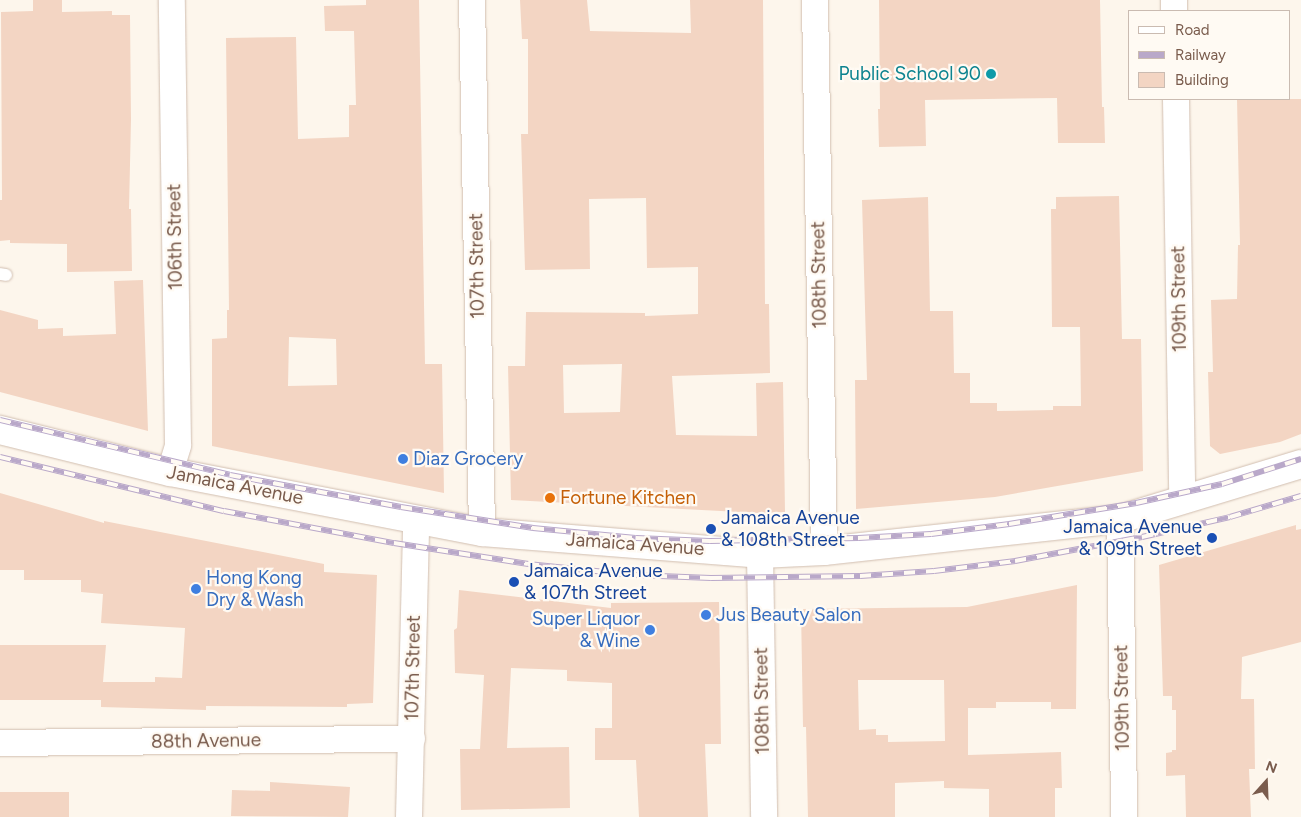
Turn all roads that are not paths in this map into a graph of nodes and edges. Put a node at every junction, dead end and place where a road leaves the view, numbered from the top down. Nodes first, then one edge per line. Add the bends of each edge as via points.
1 (172, 0) edge
2 (472, 0) edge
3 (815, 0) edge
4 (1176, 100) edge
5 (0, 430) edge
6 (1301, 464) edge
7 (170, 472) junction
8 (1182, 500) junction
9 (1120, 519) junction
10 (416, 520) junction
11 (482, 532) junction
12 (824, 551) junction
13 (760, 554) junction
14 (412, 739) junction
15 (0, 743) edge
16 (409, 817) edge
17 (764, 817) edge
18 (1124, 817) edge

1 - 7 street, 106th Street via 178,445
2 - 11 street, 107th Street
3 - 12 street, 108th Street
4 - 8 street, 109th Street
5 - 7 main road, Jamaica Avenue
6 - 8 main road, Jamaica Avenue
7 - 10 main road, Jamaica Avenue
8 - 9 main road, Jamaica Avenue
9 - 12 main road, Jamaica Avenue
9 - 18 street, 109th Street
10 - 11 main road, Jamaica Avenue
10 - 14 street, 107th Street
11 - 13 main road, Jamaica Avenue
12 - 13 main road, Jamaica Avenue
13 - 17 street, 108th Street
14 - 15 street, 88th Avenue
14 - 16 street, 107th Street

